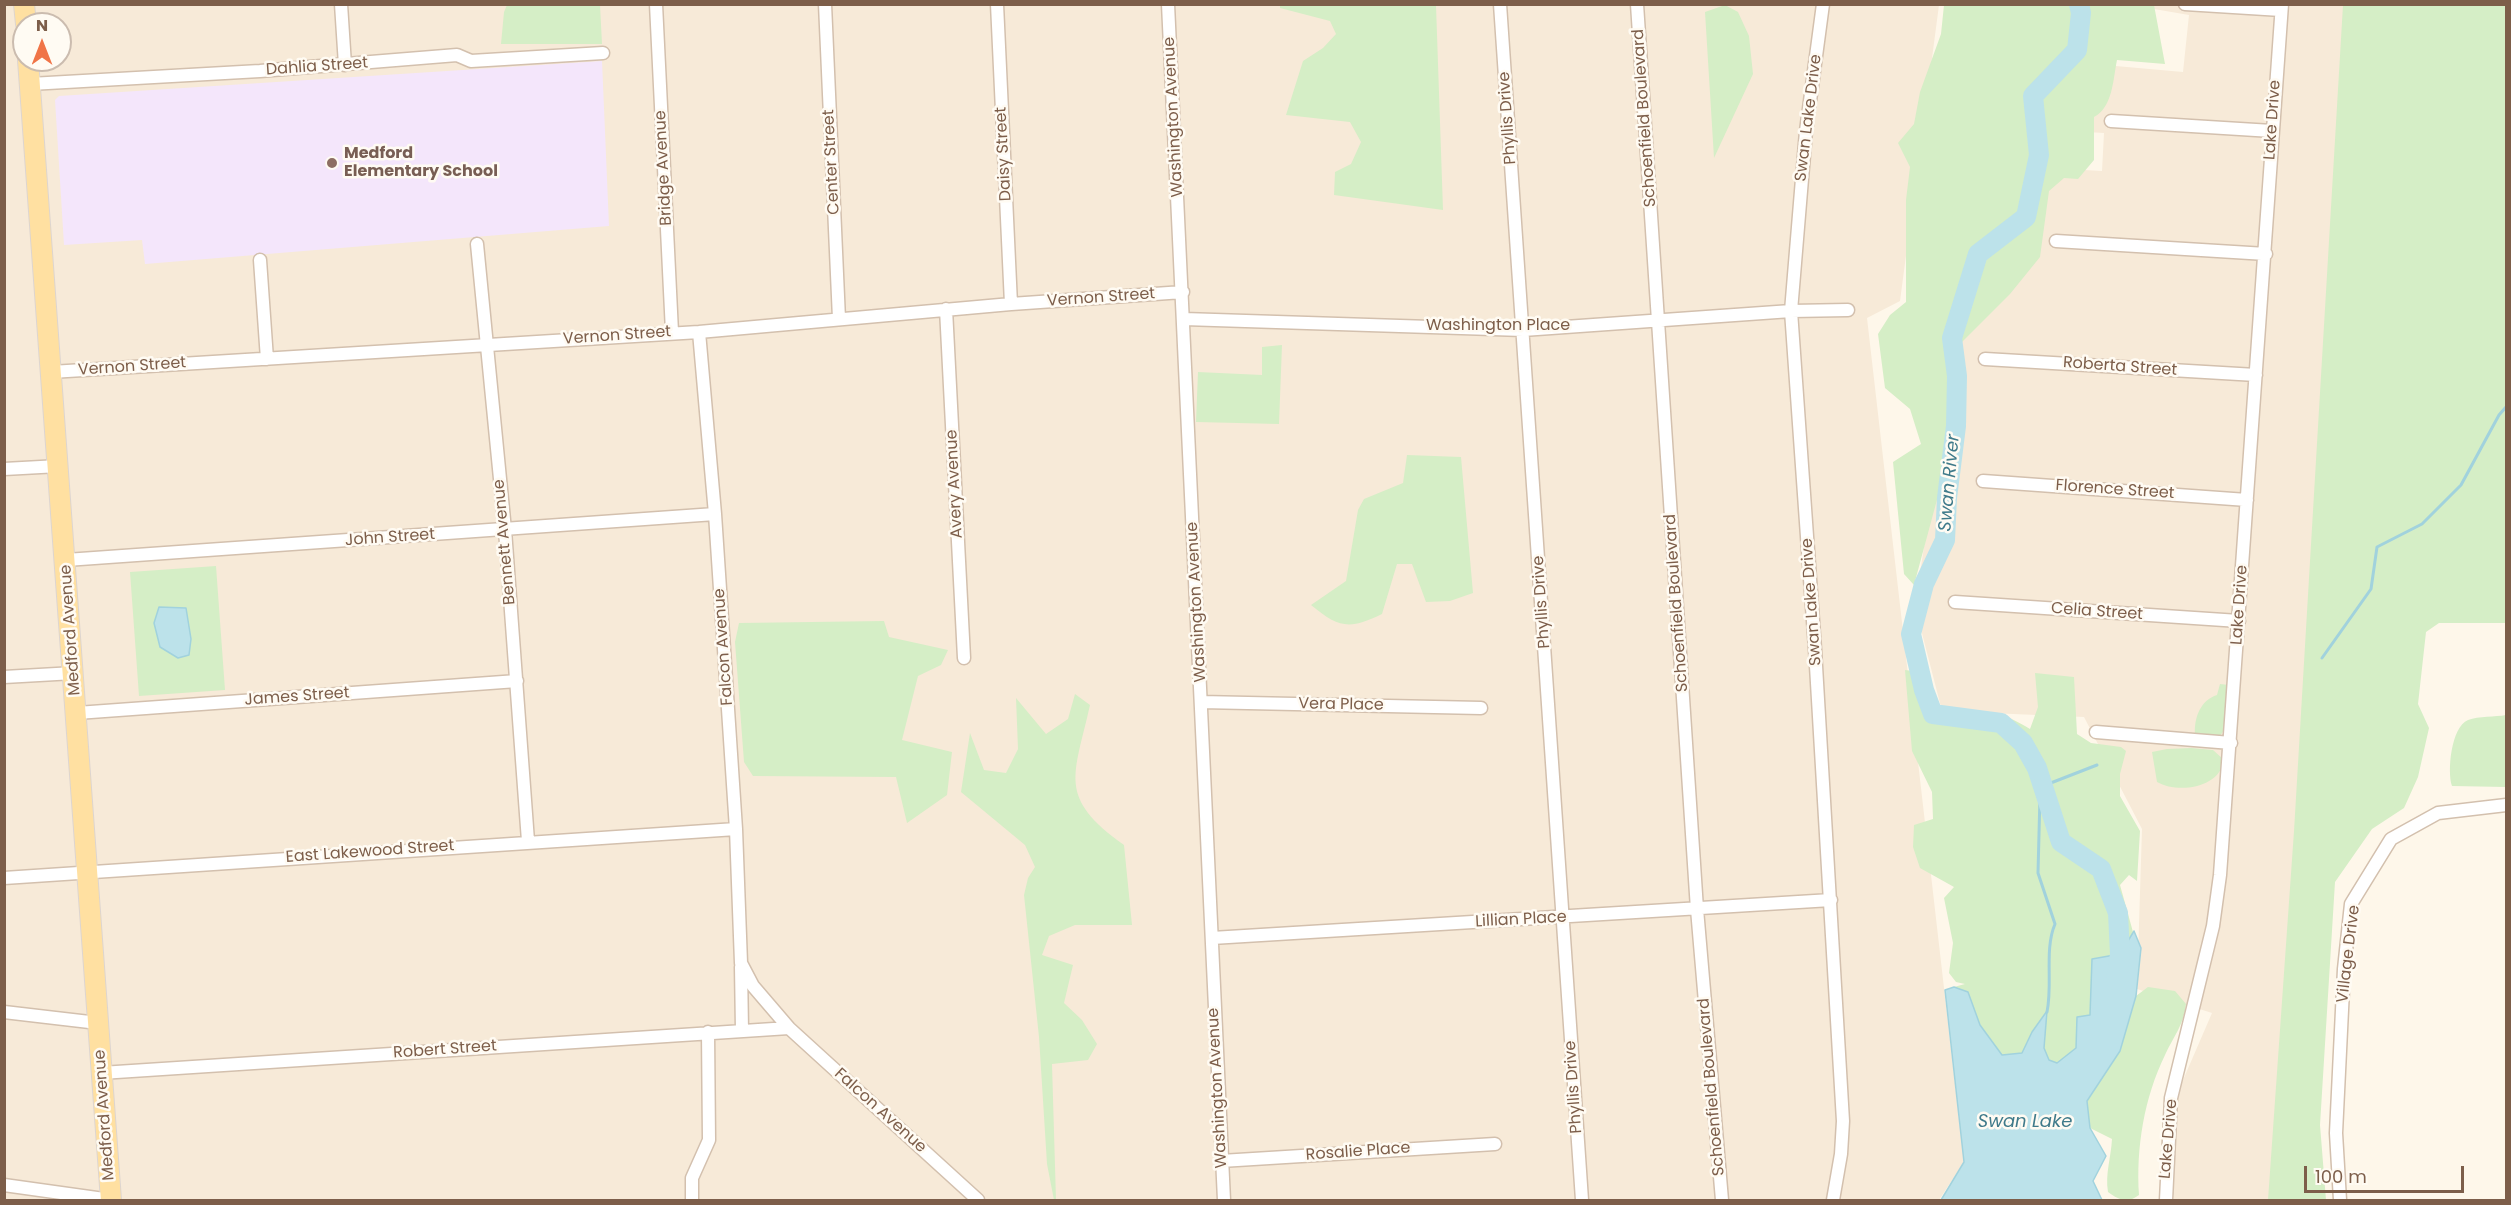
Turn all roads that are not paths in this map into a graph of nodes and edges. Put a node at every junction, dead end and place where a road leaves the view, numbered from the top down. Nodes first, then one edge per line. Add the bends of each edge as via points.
1 (341, 4) edge
2 (656, 4) edge
3 (825, 4) edge
4 (997, 4) edge
5 (1168, 4) edge
6 (1500, 4) edge
7 (1636, 4) edge
8 (1823, 4) edge
9 (2185, 4) edge
10 (2282, 7) edge
11 (603, 52) dead end
12 (345, 65) junction
13 (29, 72) edge
14 (30, 84) junction
15 (2112, 121) dead end
16 (2272, 131) junction
17 (2056, 241) dead end
18 (477, 244) dead end
19 (2266, 254) junction
20 (260, 260) dead end
21 (1183, 292) junction
22 (1011, 304) junction
23 (946, 309) junction
24 (1848, 310) dead end
25 (1791, 311) junction
26 (839, 320) junction
27 (1184, 320) junction
28 (1659, 321) junction
29 (1523, 330) junction
30 (672, 332) junction
31 (699, 332) junction
32 (488, 345) junction
33 (267, 359) junction
34 (1985, 359) dead end
35 (51, 372) junction
36 (2256, 375) junction
37 (59, 466) junction
38 (4, 469) edge
39 (1983, 481) dead end
40 (2247, 500) junction
41 (715, 514) junction
42 (505, 530) junction
43 (66, 560) junction
44 (1955, 602) dead end
45 (2239, 621) junction
46 (964, 658) dead end
47 (75, 673) junction
48 (4, 677) edge
49 (517, 681) junction
50 (1201, 702) junction
51 (1481, 708) dead end
52 (77, 713) junction
53 (2096, 732) dead end
54 (2231, 743) junction
55 (2506, 805) edge
56 (736, 829) junction
57 (528, 841) junction
58 (88, 872) junction
59 (4, 878) edge
60 (1831, 900) junction
61 (1697, 909) junction
62 (1563, 918) junction
63 (1212, 938) junction
64 (741, 963) junction
65 (4, 1012) edge
66 (98, 1023) junction
67 (789, 1028) junction
68 (742, 1031) junction
69 (708, 1032) junction
70 (101, 1073) junction
71 (1495, 1144) dead end
72 (1221, 1161) junction
73 (4, 1185) edge
74 (111, 1200) edge
75 (692, 1200) edge
76 (978, 1200) edge
77 (1224, 1200) edge
78 (1582, 1200) edge
79 (1722, 1200) edge
80 (1833, 1200) edge
81 (2166, 1200) edge
82 (2340, 1200) edge

1 - 12 street
2 - 30 street, Bridge Avenue
3 - 26 street, Center Street
4 - 22 street, Daisy Street
5 - 21 street, Washington Avenue
6 - 29 street, Phyllis Drive
7 - 28 street, Schoenfield Boulevard
8 - 25 street, Swan Lake Drive via 1806,131
9 - 10 street
10 - 16 street, Lake Drive
11 - 12 street, Dahlia Street via 471,61 457,55
12 - 14 street, Dahlia Street
13 - 14 main road, Medford Avenue
14 - 35 main road, Medford Avenue
15 - 16 street
16 - 19 street, Lake Drive
17 - 19 street
18 - 32 street, Bennett Avenue
19 - 36 street, Lake Drive
20 - 33 street
21 - 22 street, Vernon Street
21 - 27 street, Washington Avenue
22 - 23 street, Vernon Street
23 - 26 street, Vernon Street
23 - 46 street, Avery Avenue
24 - 25 street, Washington Place
25 - 28 street, Washington Place
25 - 60 street, Swan Lake Drive
26 - 31 street, Vernon Street
27 - 29 street, Washington Place
27 - 50 street, Washington Avenue
28 - 29 street, Washington Place
28 - 61 street, Schoenfield Boulevard
29 - 62 street, Phyllis Drive
30 - 31 street, Vernon Street
30 - 32 street, Vernon Street
31 - 41 street, Falcon Avenue
32 - 33 street, Vernon Street
32 - 42 street, Bennett Avenue
33 - 35 street, Vernon Street
34 - 36 street, Roberta Street
35 - 37 main road, Medford Avenue
36 - 40 street, Lake Drive
37 - 38 street
37 - 43 main road, Medford Avenue
39 - 40 street, Florence Street
40 - 45 street, Lake Drive
41 - 42 street, John Street
41 - 56 street, Falcon Avenue
42 - 43 street, John Street
42 - 49 street, Bennett Avenue
43 - 47 main road, Medford Avenue
44 - 45 street, Celia Street
45 - 54 street, Lake Drive
47 - 48 street
47 - 52 main road, Medford Avenue
49 - 52 street, James Street
49 - 57 street, Bennett Avenue
50 - 51 street, Vera Place
50 - 63 street, Washington Avenue
52 - 58 main road, Medford Avenue
53 - 54 street
54 - 81 street, Lake Drive via 2213,926 2172,1098
55 - 82 street, Village Drive via 2438,813 2391,839 2351,904 2336,1133
56 - 57 street, East Lakewood Street
56 - 64 street, Falcon Avenue
57 - 58 street, East Lakewood Street
58 - 59 street, East Lakewood Street
58 - 66 main road, Medford Avenue
60 - 61 street, Lillian Place
60 - 80 street, Swan Lake Drive via 1843,1121
61 - 62 street, Lillian Place
61 - 79 street, Schoenfield Boulevard
62 - 63 street, Lillian Place
62 - 78 street, Phyllis Drive
63 - 72 street, Washington Avenue
64 - 67 street, Falcon Avenue via 753,986
64 - 68 street, Falcon Avenue
65 - 66 street
66 - 70 main road, Medford Avenue
67 - 68 street, Robert Street
67 - 76 street, Falcon Avenue
68 - 69 street, Robert Street
69 - 70 street, Robert Street
69 - 75 street via 709,1140 692,1178
70 - 74 main road, Medford Avenue
71 - 72 street, Rosalie Place
72 - 77 street, Washington Avenue
73 - 74 street

